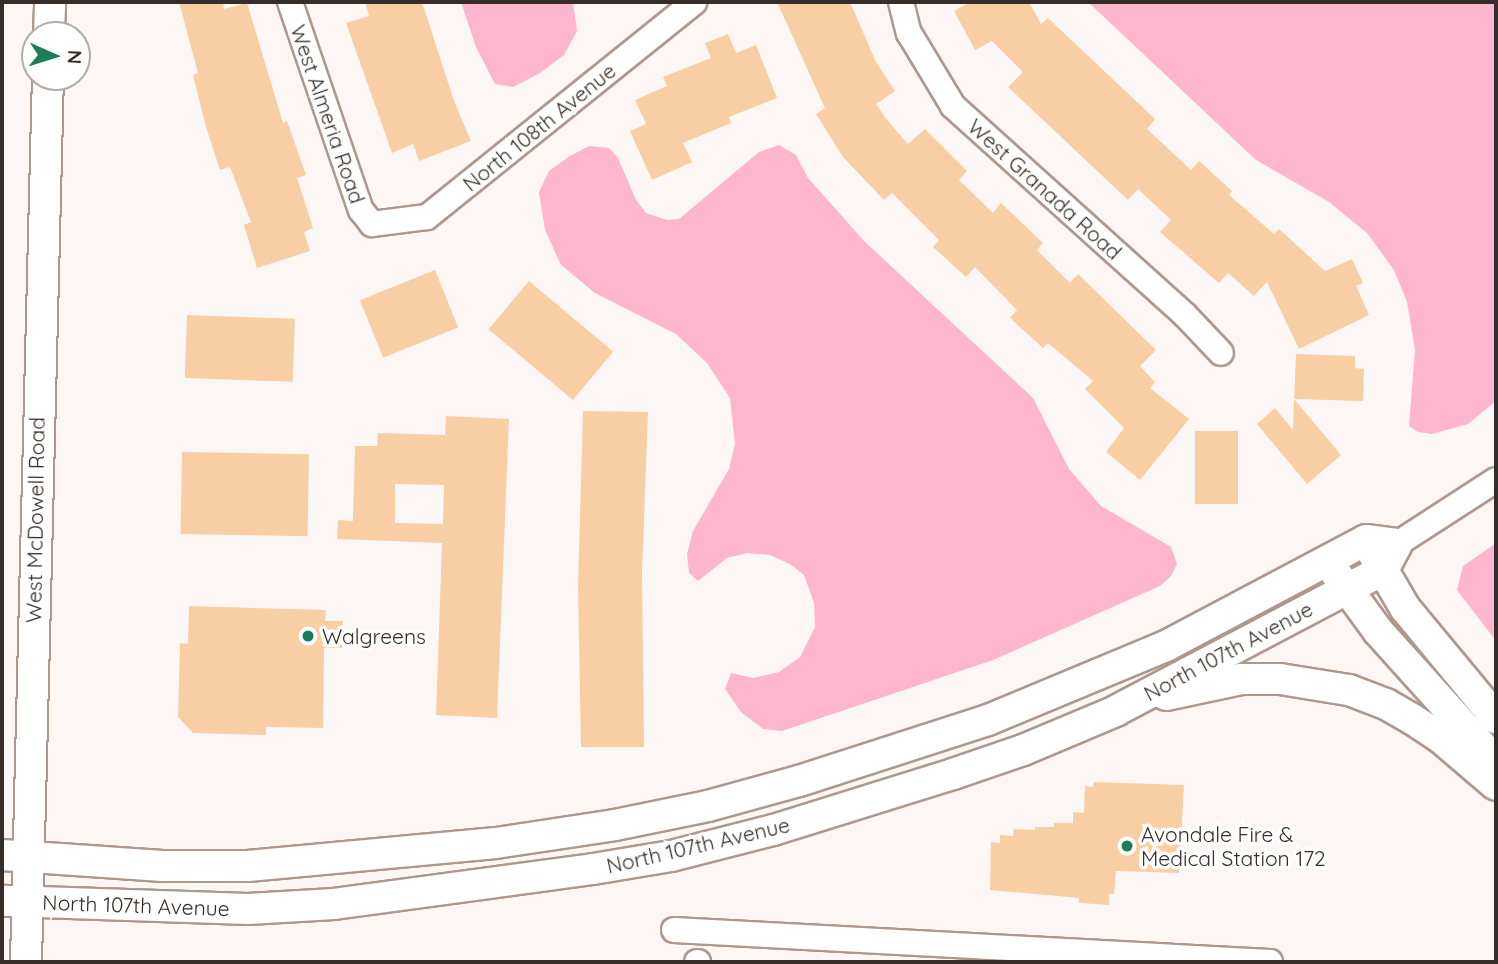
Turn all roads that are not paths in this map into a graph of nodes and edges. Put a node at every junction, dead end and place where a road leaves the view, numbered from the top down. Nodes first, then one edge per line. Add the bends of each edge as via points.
1 (50, 2) edge
2 (290, 2) edge
3 (694, 2) edge
4 (901, 2) edge
5 (49, 21) edge
6 (47, 91) edge
7 (372, 224) joint
8 (1221, 353) dead end
9 (1496, 481) edge
10 (1347, 550) junction
11 (1373, 571) junction
12 (1116, 711) junction
13 (1004, 714) junction
14 (1496, 718) edge
15 (1018, 751) junction
16 (1496, 762) edge
17 (1496, 785) edge
18 (15, 856) edge
19 (15, 902) edge
20 (674, 930) dead end
21 (26, 962) edge
22 (1270, 962) edge

1 - 5 main road
2 - 7 street, West Almeria Road via 361,210
3 - 7 street, North 108th Avenue via 427,217
4 - 8 street, West Granada Road via 909,33 953,106 1185,314
6 - 18 main road, West McDowell Road
9 - 11 street
10 - 11 main road
10 - 11 main road
10 - 13 main road, North 107th Avenue via 1166,646
11 - 12 main road, North 107th Avenue
11 - 14 main road
11 - 16 main road via 1438,700
12 - 15 main road, North 107th Avenue
12 - 17 main road via 1241,679 1321,685 1394,709 1441,738
13 - 15 main road
13 - 18 main road, North 107th Avenue via 898,751 708,806 496,843 248,866 163,866
15 - 19 main road, North 107th Avenue via 774,830 671,856 593,869 334,904 248,909
18 - 19 main road, West McDowell Road
19 - 21 main road, West McDowell Road
20 - 22 street

